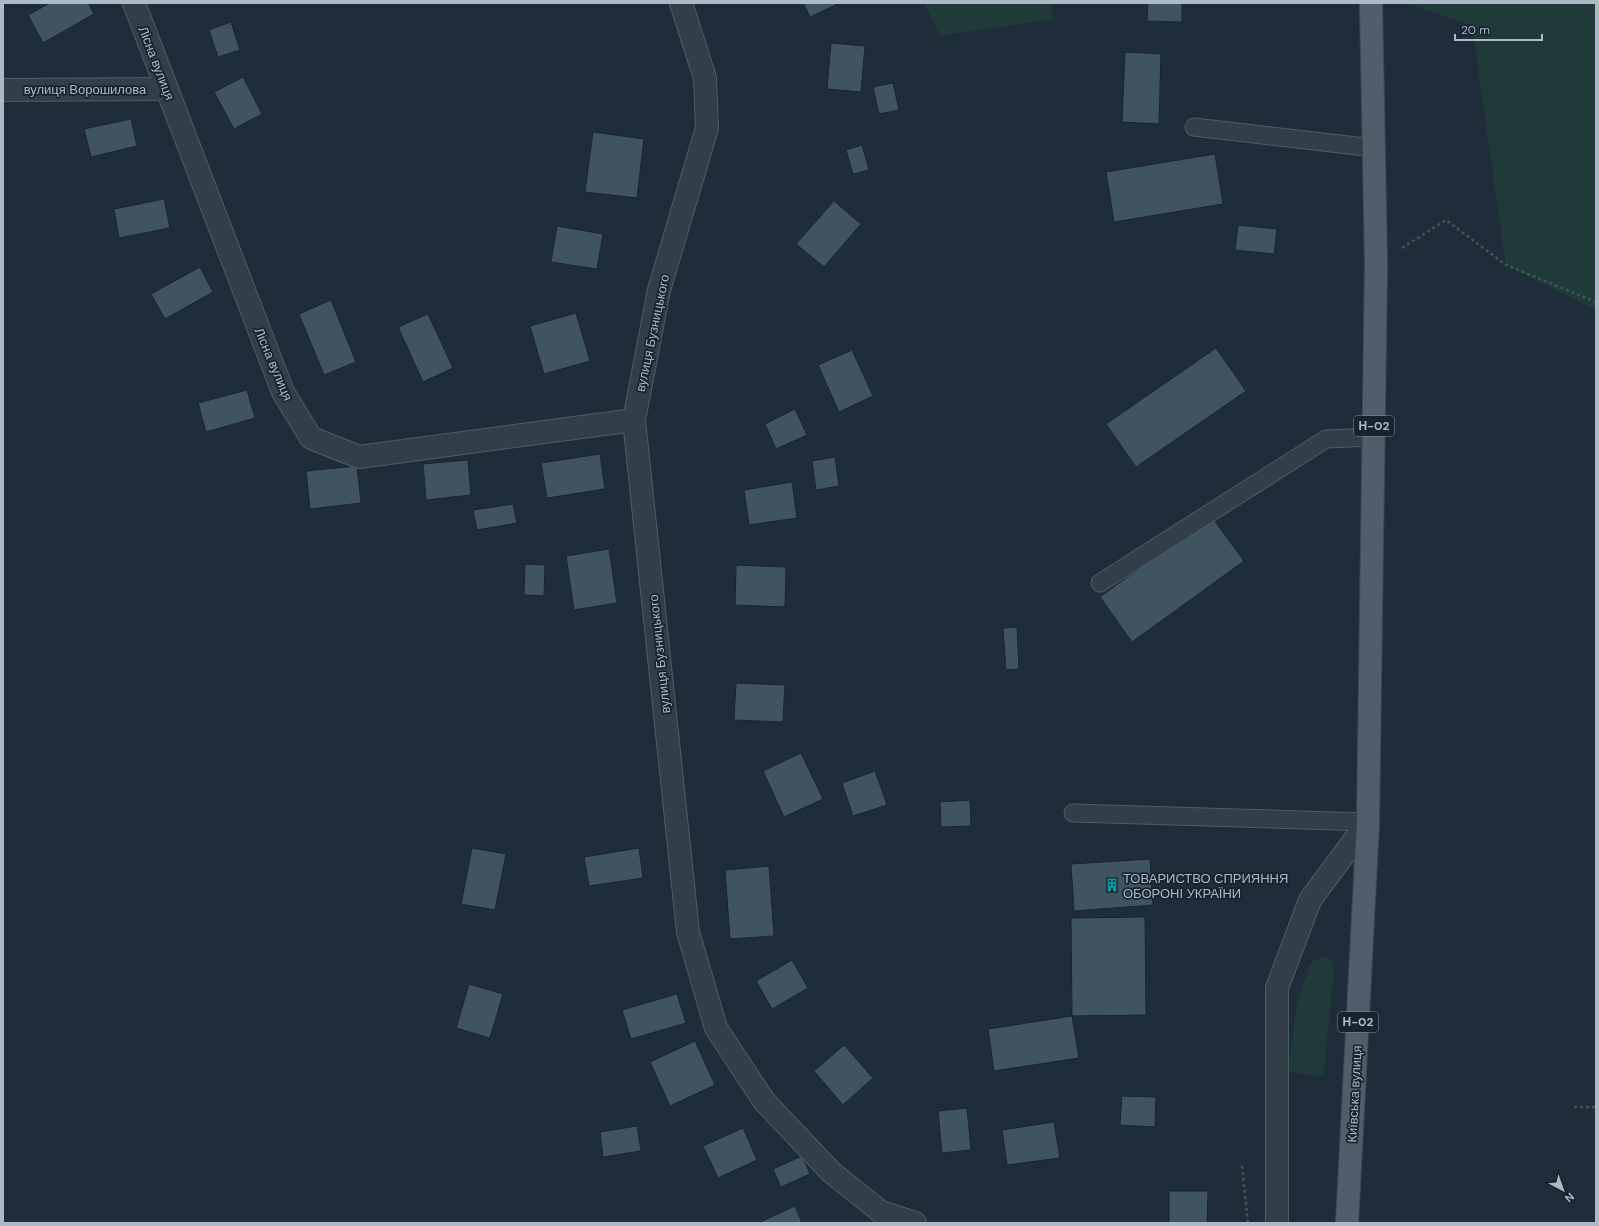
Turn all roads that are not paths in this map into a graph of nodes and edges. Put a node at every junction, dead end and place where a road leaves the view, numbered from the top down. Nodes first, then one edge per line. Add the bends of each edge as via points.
1 (134, 3) edge
2 (681, 3) edge
3 (1371, 3) edge
4 (167, 89) junction
5 (3, 90) edge
6 (1194, 127) dead end
7 (1374, 148) junction
8 (634, 420) junction
9 (1374, 437) junction
10 (1100, 583) dead end
11 (1072, 813) dead end
12 (1368, 822) junction
13 (915, 1223) edge
14 (1277, 1223) edge
15 (1347, 1223) edge

1 - 4 street, Лісна вулиця
2 - 8 street, вулиця Бузницького via 704,78 707,128 659,290
3 - 7 main road, Н-02
4 - 5 street, вулиця Ворошилова
4 - 8 street, Лісна вулиця via 283,392 311,438 359,457
6 - 7 lane
7 - 9 main road, Н-02
8 - 13 street, вулиця Бузницького via 688,932 716,1028 764,1101 831,1172 881,1212
9 - 10 lane via 1326,440
9 - 12 main road, Н-02
11 - 12 lane
12 - 14 street via 1310,900 1277,988
12 - 15 main road, Київська вулиця / Н-02

